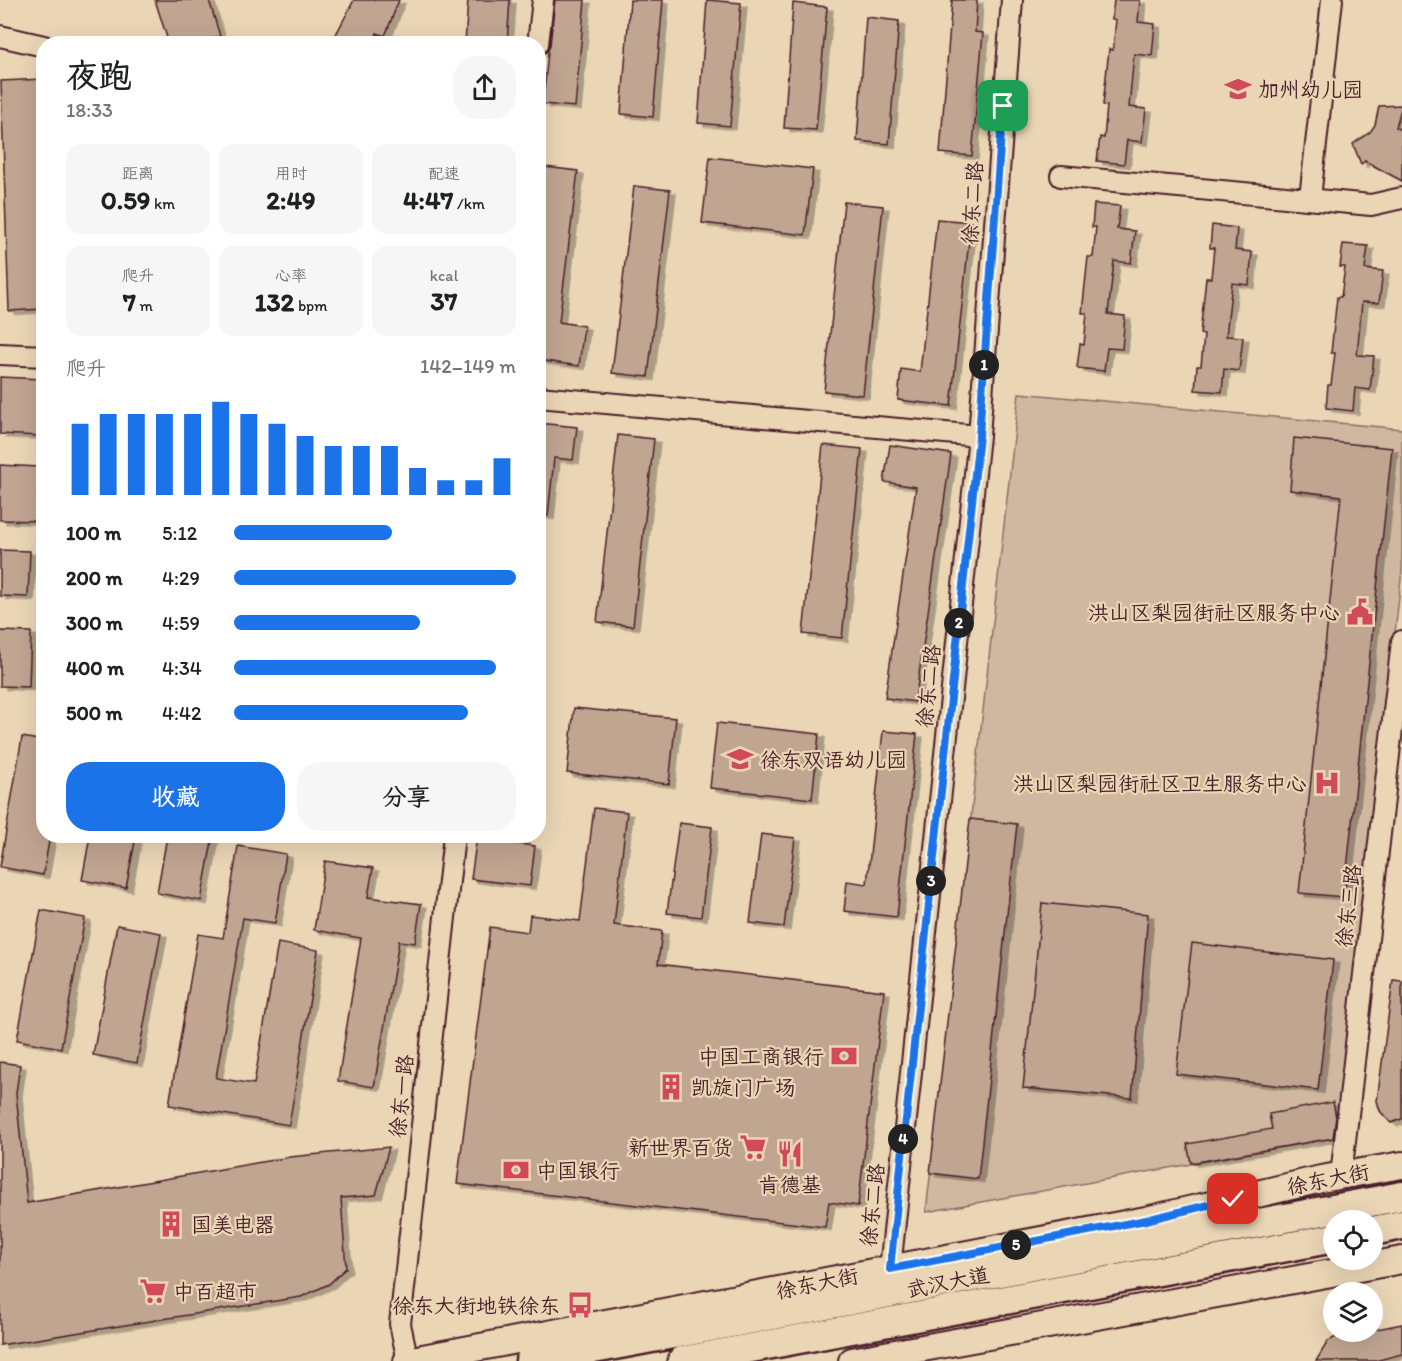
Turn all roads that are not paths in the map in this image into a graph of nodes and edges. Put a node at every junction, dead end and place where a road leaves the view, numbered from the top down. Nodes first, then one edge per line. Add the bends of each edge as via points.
1 (543, 0) edge
2 (1012, 0) edge
3 (1332, 0) edge
4 (0, 36) edge
5 (539, 36) edge
6 (36, 44) edge
7 (1061, 176) dead end
8 (1310, 198) junction
9 (1402, 198) edge
10 (0, 354) edge
11 (36, 356) edge
12 (546, 398) edge
13 (979, 436) junction
14 (1402, 641) edge
15 (453, 843) edge
16 (1402, 1165) edge
17 (1341, 1176) junction
18 (1402, 1196) edge
19 (1402, 1225) edge
20 (1383, 1229) edge
21 (1323, 1240) edge
22 (1402, 1260) edge
23 (890, 1269) junction
24 (880, 1358) edge
25 (407, 1361) edge
26 (530, 1361) edge
27 (682, 1361) edge
28 (852, 1361) edge

1 - 5 street
2 - 13 street, 徐东二路
3 - 8 street
4 - 6 street
7 - 8 street
8 - 9 street via 1371,205
10 - 11 street
12 - 13 street
13 - 23 street, 徐东二路
14 - 17 street, 徐东三路
15 - 25 street, 徐东一路 via 400,1324
16 - 17 main road, 徐东大街
17 - 23 main road, 徐东大街 via 1146,1220
18 - 26 highway, 武汉大道
19 - 20 highway
21 - 27 highway, 武汉大道
22 - 24 main road
23 - 25 main road, 徐东大街
24 - 28 main road

